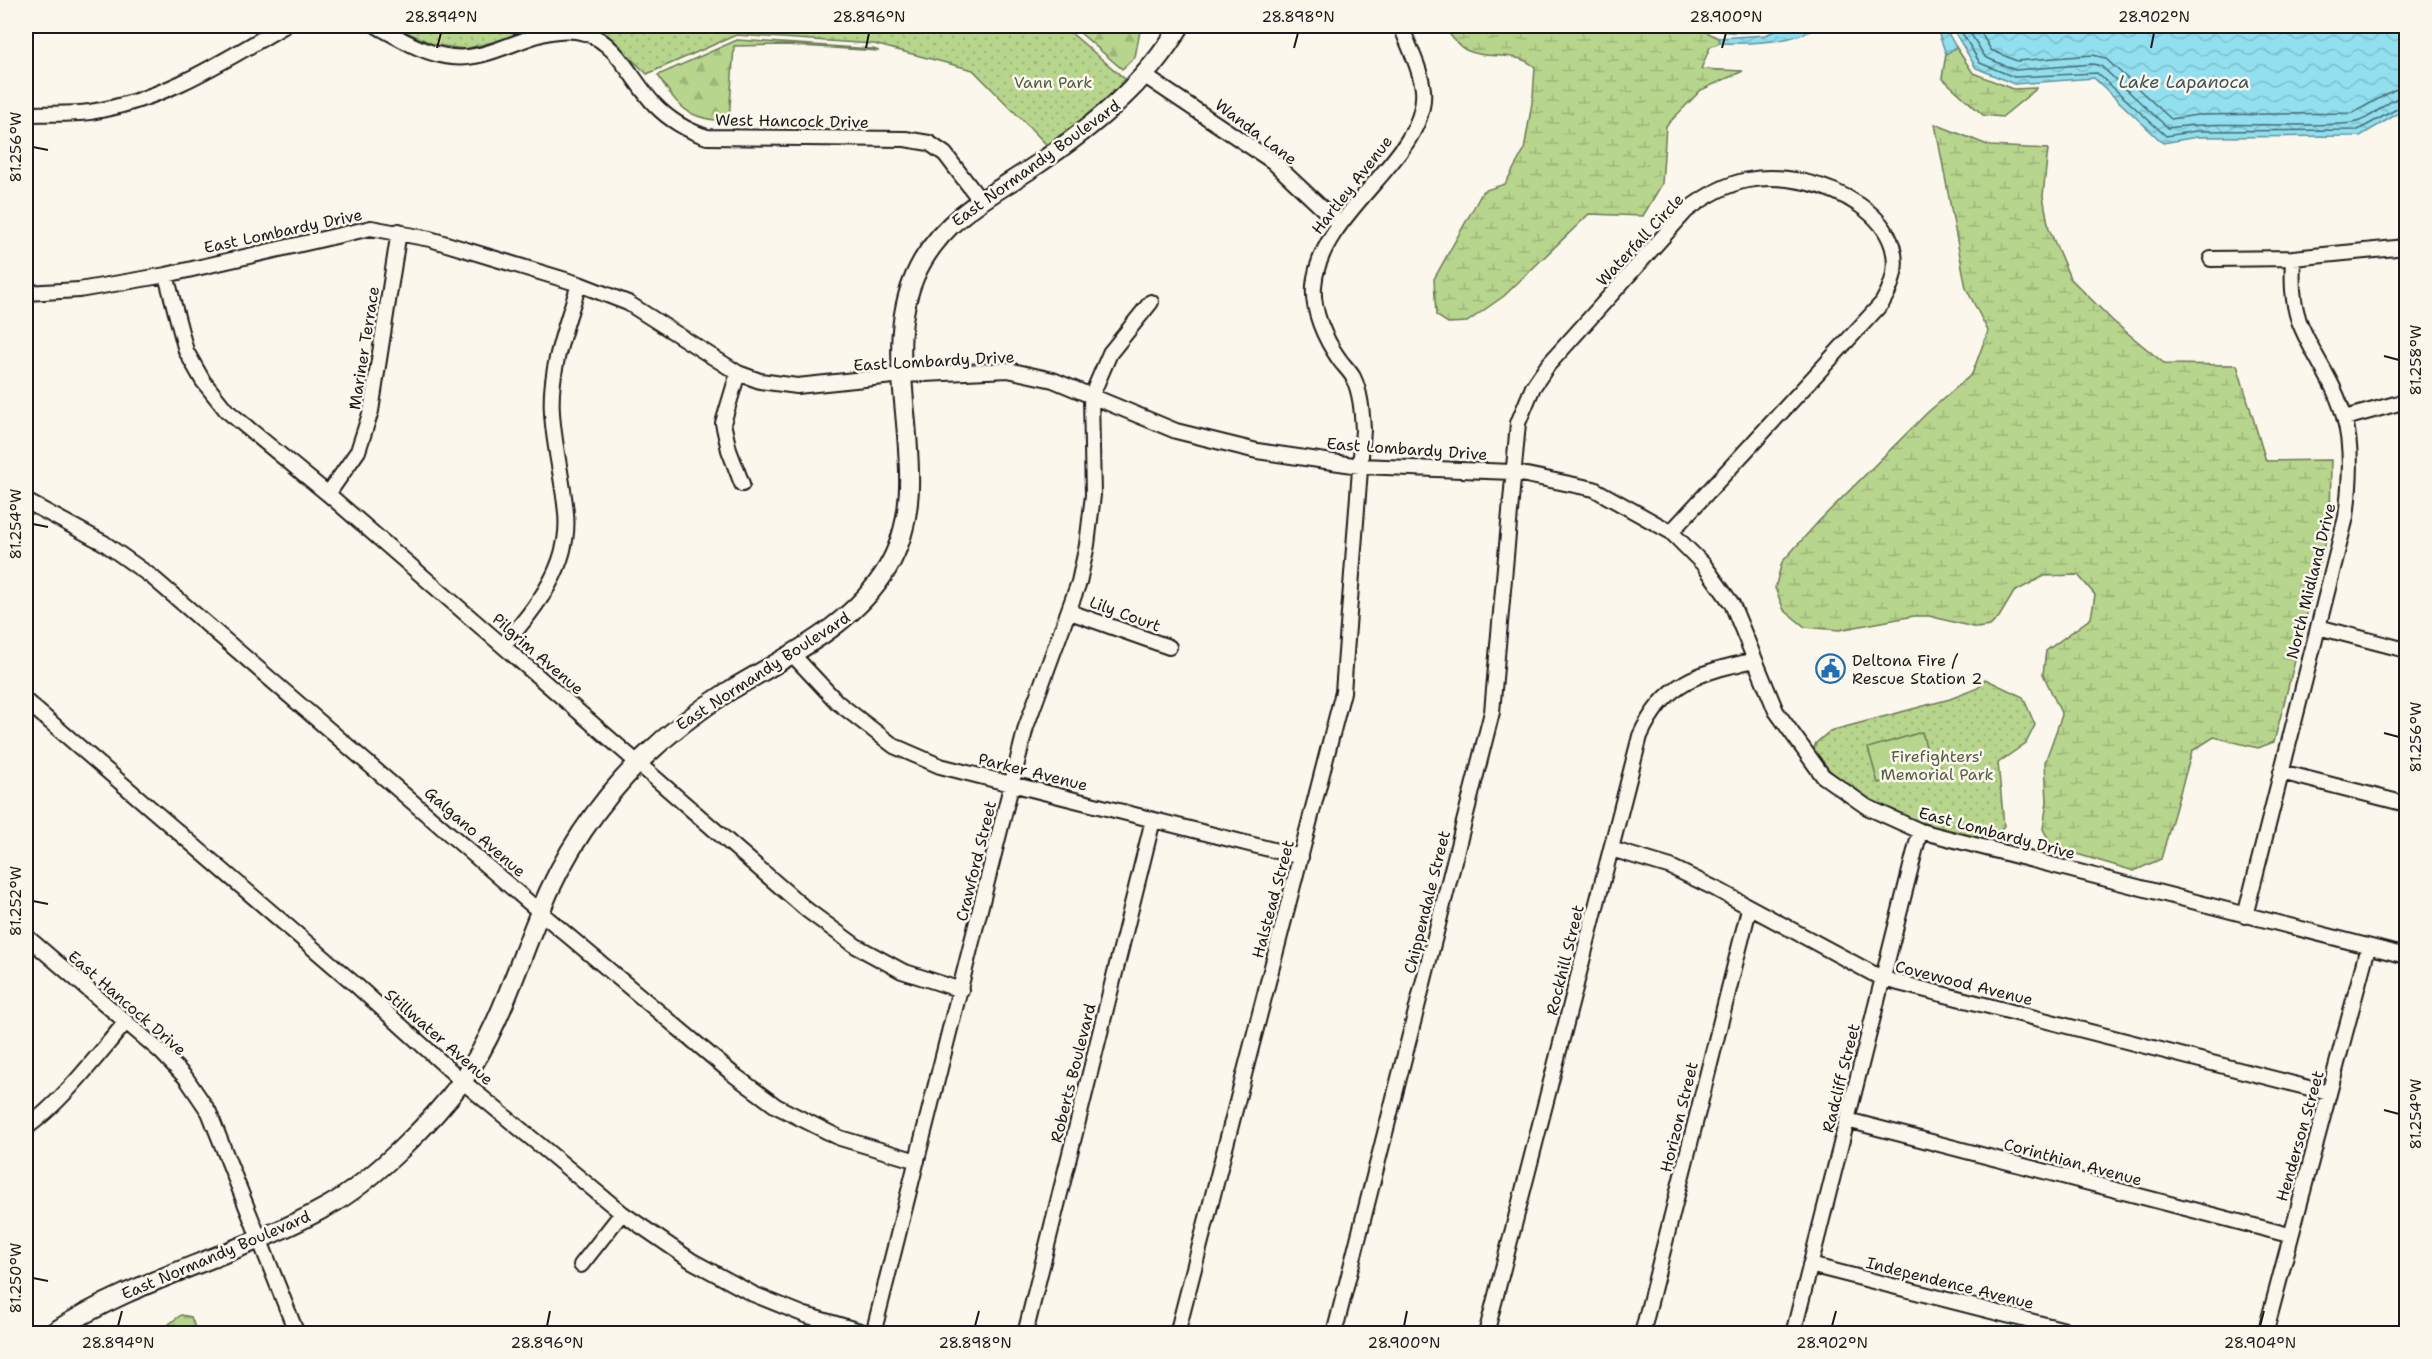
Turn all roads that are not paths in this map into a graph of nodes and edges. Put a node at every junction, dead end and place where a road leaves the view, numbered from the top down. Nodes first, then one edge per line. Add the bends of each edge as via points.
1 (284, 26) edge
2 (377, 26) edge
3 (1180, 26) edge
4 (1401, 26) edge
5 (1145, 76) junction
6 (26, 114) edge
7 (980, 200) junction
8 (1339, 224) junction
9 (399, 231) junction
10 (2406, 247) edge
11 (2293, 258) junction
12 (2211, 259) dead end
13 (166, 275) junction
14 (579, 284) junction
15 (26, 293) edge
16 (1152, 302) dead end
17 (738, 373) junction
18 (903, 375) junction
19 (1091, 397) junction
20 (2406, 401) edge
21 (2345, 418) junction
22 (1360, 466) junction
23 (1512, 472) junction
24 (742, 484) dead end
25 (328, 494) junction
26 (26, 501) edge
27 (1671, 532) junction
28 (1070, 612) junction
29 (2318, 627) junction
30 (503, 646) junction
31 (1169, 647) dead end
32 (2406, 650) edge
33 (791, 653) junction
34 (1755, 660) junction
35 (26, 701) edge
36 (638, 764) junction
37 (2281, 772) junction
38 (1012, 784) junction
39 (2406, 804) edge
40 (1153, 820) junction
41 (1920, 831) junction
42 (1611, 849) junction
43 (1301, 857) junction
44 (1749, 909) junction
45 (540, 912) junction
46 (2246, 916) junction
47 (26, 936) edge
48 (2368, 947) junction
49 (2406, 956) edge
50 (1883, 979) junction
51 (961, 990) junction
52 (126, 1023) junction
53 (462, 1081) junction
54 (2330, 1093) junction
55 (1847, 1120) junction
56 (26, 1128) edge
57 (917, 1161) junction
58 (622, 1214) junction
59 (2289, 1235) junction
60 (260, 1239) junction
61 (581, 1265) dead end
62 (1810, 1265) junction
63 (51, 1334) edge
64 (297, 1334) edge
65 (871, 1334) edge
66 (1025, 1334) edge
67 (1178, 1334) edge
68 (1334, 1334) edge
69 (1486, 1334) edge
70 (1642, 1334) edge
71 (1793, 1334) edge
72 (2081, 1334) edge
73 (2265, 1334) edge

1 - 6 street via 193,80 129,104 88,112
2 - 7 street, West Hancock Drive via 422,50 453,57 474,56 558,31 586,33 612,50 654,105 689,131 707,137 905,139 929,143 945,154
3 - 5 street, East Normandy Boulevard
4 - 8 street, Hartley Avenue via 1423,91 1419,116 1407,141
5 - 7 street, East Normandy Boulevard via 1088,127
5 - 8 street, Wanda Lane via 1272,160
7 - 18 street, East Normandy Boulevard via 956,217 914,278 901,329
8 - 22 street, Hartley Avenue via 1320,255 1313,287 1319,322 1353,377 1361,403
9 - 13 street, East Lombardy Drive via 346,231
9 - 14 street, East Lombardy Drive
9 - 25 street, Mariner Terrace via 372,411 358,451
10 - 11 street
11 - 12 street
11 - 21 street, North Midland Drive via 2292,291 2299,321 2330,377
13 - 15 street, East Lombardy Drive via 80,290
13 - 25 street, Pilgrim Avenue via 186,351 202,381 226,410
14 - 17 street, East Lombardy Drive via 628,303
14 - 30 street via 554,373 552,413 566,514 564,543 557,569 540,601
16 - 19 street via 1110,353
17 - 18 street, East Lombardy Drive via 760,381 797,386
17 - 24 street via 723,423
18 - 19 street, East Lombardy Drive via 1008,370 1053,380
18 - 33 street, East Normandy Boulevard via 908,488 902,534 894,554 878,582 852,613
19 - 22 street, East Lombardy Drive via 1176,431 1257,451
19 - 28 street, Crawford Street via 1093,495 1087,545
20 - 21 street
21 - 29 street, North Midland Drive via 2350,480 2346,517
22 - 23 street, East Lombardy Drive
22 - 43 street, Halstead Street via 1343,692
23 - 27 street, East Lombardy Drive via 1594,489
23 - 27 street, Waterfall Circle via 1518,423 1533,387 1548,365 1686,211 1705,197 1747,180 1778,178 1845,196 1883,224 1891,239 1895,270 1888,293
23 - 68 street, Chippendale Street via 1492,712
25 - 30 street, Pilgrim Avenue
26 - 45 street, Galgano Avenue via 104,543 152,577
27 - 34 street, East Lombardy Drive via 1704,565 1732,604
28 - 31 street, Lily Court
28 - 38 street, Crawford Street via 1042,678
29 - 32 street
29 - 37 street, North Midland Drive
30 - 36 street, Pilgrim Avenue
33 - 36 street, East Normandy Boulevard via 676,726
33 - 38 street, Parker Avenue via 837,702 894,746 940,766
34 - 41 street, East Lombardy Drive via 1776,711 1823,776 1867,807
34 - 42 street, Rockhill Street via 1680,684 1651,713 1640,736
35 - 53 street, Stillwater Avenue
36 - 45 street, East Normandy Boulevard via 591,816 555,877
36 - 51 street, Pilgrim Avenue via 807,910 856,946 902,971
37 - 39 street
37 - 46 street, North Midland Drive
38 - 40 street, Parker Avenue
38 - 51 street, Crawford Street
40 - 43 street, Parker Avenue
40 - 66 street, Roberts Boulevard
41 - 46 street, East Lombardy Drive
41 - 50 street, Radcliff Street
42 - 44 street, Covewood Avenue via 1671,867
42 - 69 street, Rockhill Street
43 - 67 street, Halstead Street
44 - 50 street, Covewood Avenue
44 - 70 street, Horizon Street
45 - 53 street, East Normandy Boulevard via 489,1038
45 - 57 street, Galgano Avenue via 681,1032 777,1106 840,1138
46 - 48 street, East Lombardy Drive
47 - 52 street, East Hancock Drive
48 - 49 street, East Lombardy Drive
48 - 54 street, Henderson Street
50 - 54 street, Covewood Avenue
50 - 55 street, Radcliff Street
51 - 57 street, Crawford Street
52 - 56 street via 41,1117
52 - 60 street, East Hancock Drive via 186,1078 208,1112
53 - 58 street, Stillwater Avenue
53 - 60 street, East Normandy Boulevard via 371,1176 331,1205
54 - 59 street, Henderson Street
55 - 59 street, Corinthian Avenue
55 - 62 street, Radcliff Street
57 - 65 street, Crawford Street
58 - 61 street
58 - 65 street, Stillwater Avenue via 692,1261 753,1294 805,1315
59 - 73 street, Henderson Street
60 - 63 street, East Normandy Boulevard via 118,1296
60 - 64 street, East Hancock Drive
62 - 71 street, Radcliff Street
62 - 72 street, Independence Avenue

